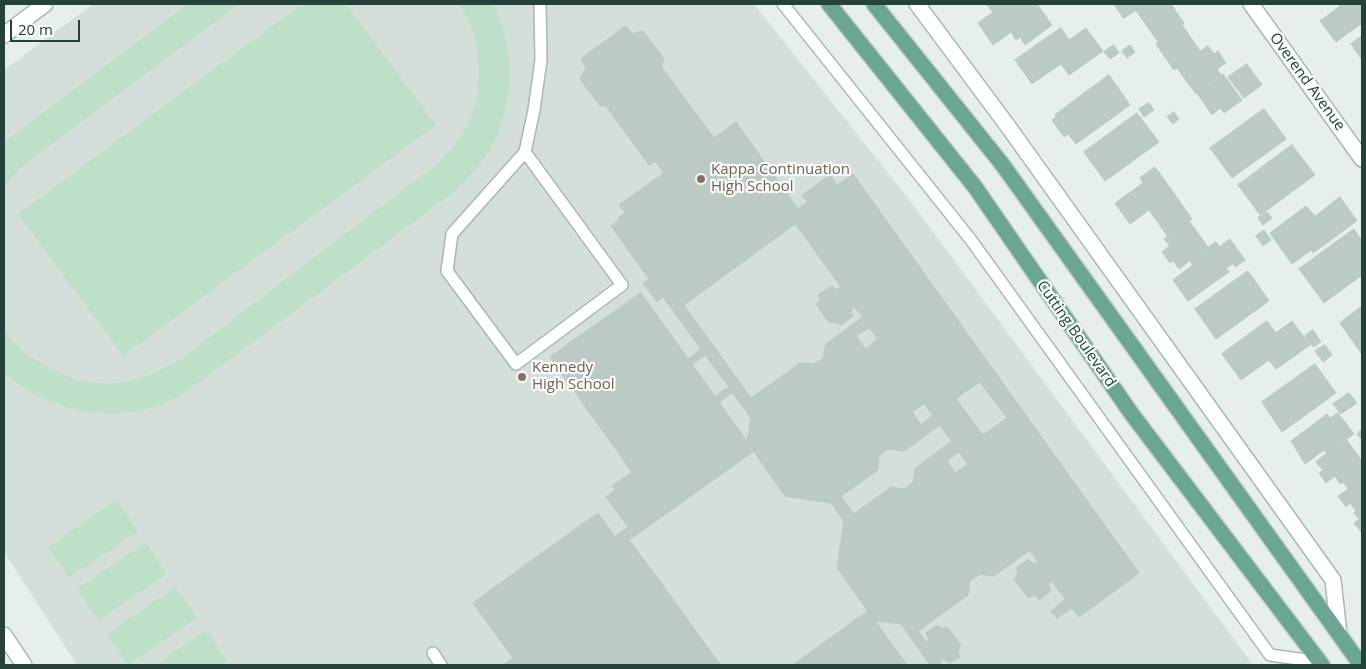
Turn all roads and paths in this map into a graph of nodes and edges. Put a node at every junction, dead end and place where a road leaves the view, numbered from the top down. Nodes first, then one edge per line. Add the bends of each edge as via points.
1 (45, 4) edge
2 (540, 4) edge
3 (783, 4) edge
4 (829, 4) edge
5 (874, 4) edge
6 (917, 4) edge
7 (1251, 4) edge
8 (4, 35) edge
9 (525, 152) junction
10 (1362, 159) edge
11 (1339, 634) junction
12 (4, 635) edge
13 (433, 654) dead end
14 (1321, 664) edge
15 (24, 665) edge
16 (441, 665) edge
17 (1361, 665) edge

1 - 8 street
2 - 9 lane via 541,60
3 - 14 lane via 971,240 1270,656
4 - 14 main road, Cutting Boulevard via 975,187 1131,413
5 - 11 main road via 1002,164
6 - 11 street via 1334,580
7 - 10 street, Overend Avenue
9 - 9 lane via 452,234 447,270 516,364 622,285
11 - 17 main road
12 - 15 street
13 - 16 lane

